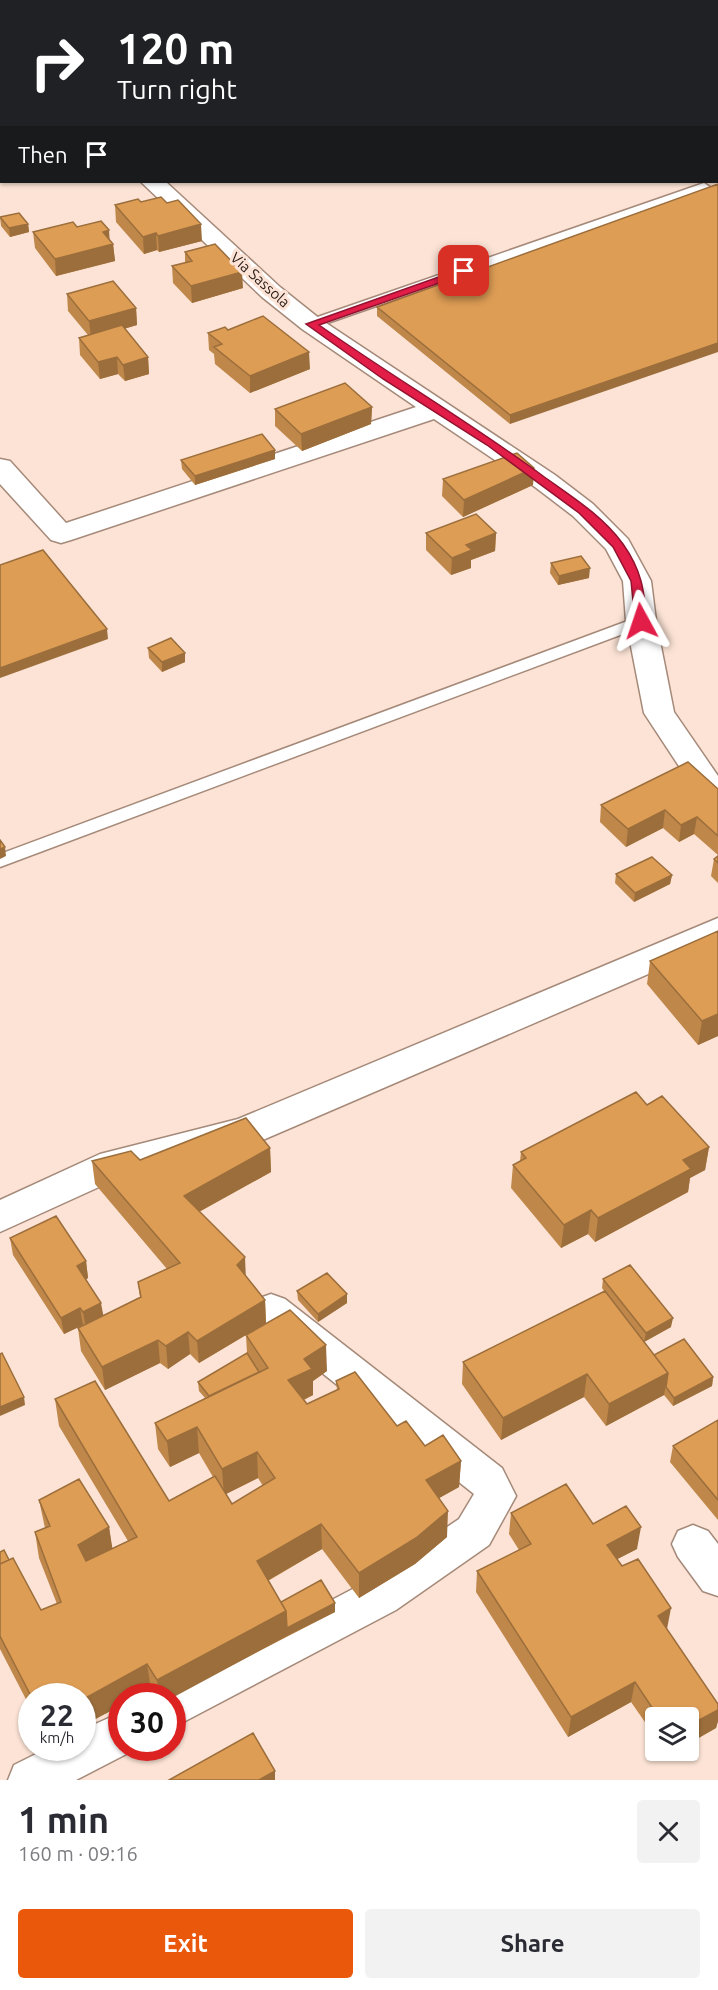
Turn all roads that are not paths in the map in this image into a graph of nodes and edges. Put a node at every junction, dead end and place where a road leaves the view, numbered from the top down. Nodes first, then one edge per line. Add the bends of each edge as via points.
1 (154, 183) edge
2 (704, 187) edge
3 (311, 324) junction
4 (437, 409) junction
5 (0, 467) edge
6 (641, 621) junction
7 (718, 795) edge
8 (0, 861) edge
9 (718, 930) edge
10 (0, 1216) edge
11 (271, 1310) dead end
12 (693, 1544) dead end
13 (718, 1577) edge
14 (186, 1700) edge
15 (108, 1740) edge
16 (30, 1780) edge

1 - 3 street, Via Sassola
2 - 3 lane
3 - 4 street, Via Sassola
4 - 5 street via 61,534
4 - 6 street, Via Sassola via 545,481 583,510 618,546 637,581
6 - 7 street, Via Sassola via 659,713
6 - 8 lane
9 - 10 street via 245,1132 113,1164
11 - 14 street via 488,1481 495,1496 474,1532 381,1596
12 - 13 street
15 - 16 street

